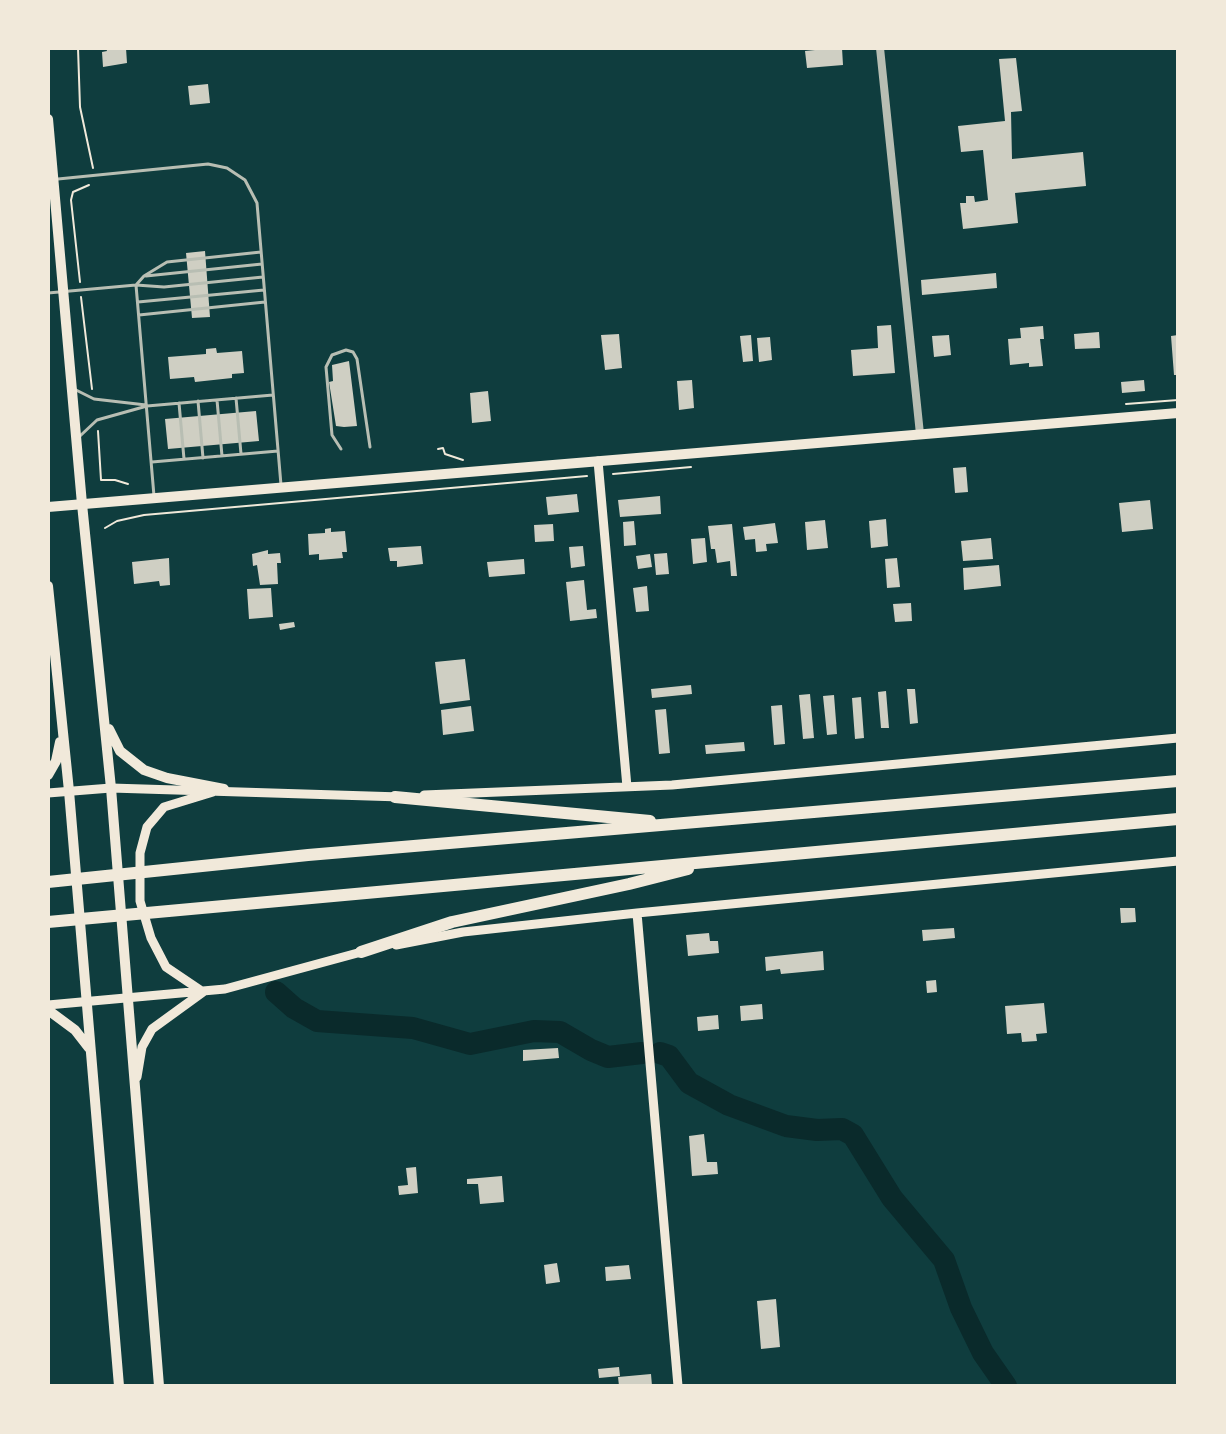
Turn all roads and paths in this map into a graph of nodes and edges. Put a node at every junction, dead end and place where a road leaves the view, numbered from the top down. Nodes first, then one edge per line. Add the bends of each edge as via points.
1 (78, 48) edge
2 (880, 48) edge
3 (48, 119) edge
4 (93, 176) junction
5 (50, 180) edge
6 (261, 252) junction
7 (262, 264) junction
8 (144, 276) junction
9 (263, 277) junction
10 (136, 285) junction
11 (81, 290) junction
12 (264, 290) junction
13 (63, 292) junction
14 (48, 293) edge
15 (138, 302) junction
16 (266, 302) junction
17 (139, 315) junction
18 (72, 388) junction
19 (273, 395) junction
20 (236, 398) junction
21 (94, 399) junction
22 (217, 400) junction
23 (198, 401) junction
24 (179, 403) junction
25 (147, 406) junction
26 (1178, 413) edge
27 (97, 420) junction
28 (920, 434) junction
29 (76, 440) junction
30 (370, 447) dead end
31 (341, 449) dead end
32 (278, 451) junction
33 (241, 454) junction
34 (222, 456) junction
35 (202, 458) junction
36 (184, 459) junction
37 (598, 461) junction
38 (152, 462) junction
39 (587, 476) dead end
40 (128, 484) dead end
41 (281, 487) junction
42 (155, 498) junction
43 (82, 504) junction
44 (48, 507) edge
45 (105, 528) dead end
46 (48, 586) edge
47 (104, 717) junction
48 (62, 733) junction
49 (1178, 738) edge
50 (48, 775) edge
51 (1178, 781) edge
52 (627, 787) junction
53 (111, 788) junction
54 (224, 789) junction
55 (69, 791) junction
56 (48, 793) edge
57 (395, 797) junction
58 (1178, 819) edge
59 (678, 824) junction
60 (1178, 826) edge
61 (1094, 827) junction
62 (723, 860) junction
63 (1178, 861) edge
64 (48, 882) edge
65 (637, 913) junction
66 (48, 922) edge
67 (361, 952) junction
68 (202, 992) junction
69 (128, 999) junction
70 (85, 1003) junction
71 (48, 1005) edge
72 (48, 1010) edge
73 (89, 1049) junction
74 (135, 1087) junction
75 (119, 1386) edge
76 (159, 1386) edge
77 (678, 1386) edge

1 - 4 path via 80,107
2 - 28 street
3 - 5 main road
4 - 5 lane
4 - 6 lane via 208,164 227,168 245,180 257,203
4 - 11 path via 89,185 73,192 71,200
5 - 13 main road
6 - 7 lane
6 - 8 lane via 167,262
7 - 8 lane
7 - 9 lane
8 - 10 lane
9 - 10 lane via 164,287
9 - 12 lane
10 - 11 lane
10 - 15 lane
11 - 13 lane
11 - 21 path
12 - 15 lane
12 - 16 lane
13 - 14 lane
13 - 18 main road
15 - 17 lane
16 - 17 lane
16 - 19 lane
17 - 25 lane
18 - 21 lane
18 - 29 main road
19 - 20 lane
19 - 32 lane
20 - 22 lane
20 - 33 lane
21 - 25 lane
22 - 23 lane
22 - 34 lane
23 - 24 lane
23 - 35 lane
24 - 25 lane
24 - 36 lane
25 - 27 lane
25 - 38 lane
26 - 28 main road
27 - 29 lane
27 - 40 path via 101,480
28 - 37 main road
29 - 43 main road
30 - 31 lane via 357,359 346,350 332,355 326,367 332,435
32 - 33 lane
32 - 41 lane
33 - 34 lane
34 - 35 lane
35 - 36 lane
36 - 38 lane
37 - 41 main road
37 - 52 main road
38 - 42 lane
39 - 45 path via 144,515
41 - 42 main road
42 - 43 main road
43 - 44 main road
43 - 47 main road
46 - 48 main road
47 - 53 main road
47 - 54 main road via 120,751 144,770
48 - 50 main road via 56,761
48 - 55 main road
49 - 52 main road
51 - 59 highway
52 - 57 main road
53 - 54 main road
53 - 55 main road
53 - 69 main road
54 - 57 main road
54 - 68 main road via 164,807 147,826 140,853 140,901 151,938 166,967
55 - 56 main road
55 - 70 main road
57 - 59 highway
58 - 61 highway
59 - 64 highway via 308,855
60 - 61 highway
61 - 62 highway
62 - 66 highway
62 - 67 highway via 452,922
63 - 65 main road
65 - 67 main road via 464,932
65 - 77 main road
67 - 68 main road
68 - 69 main road
68 - 74 main road via 152,1029 142,1047
69 - 70 main road
69 - 74 main road
70 - 71 main road
70 - 73 main road
72 - 73 main road via 75,1030
73 - 75 main road
74 - 76 main road

